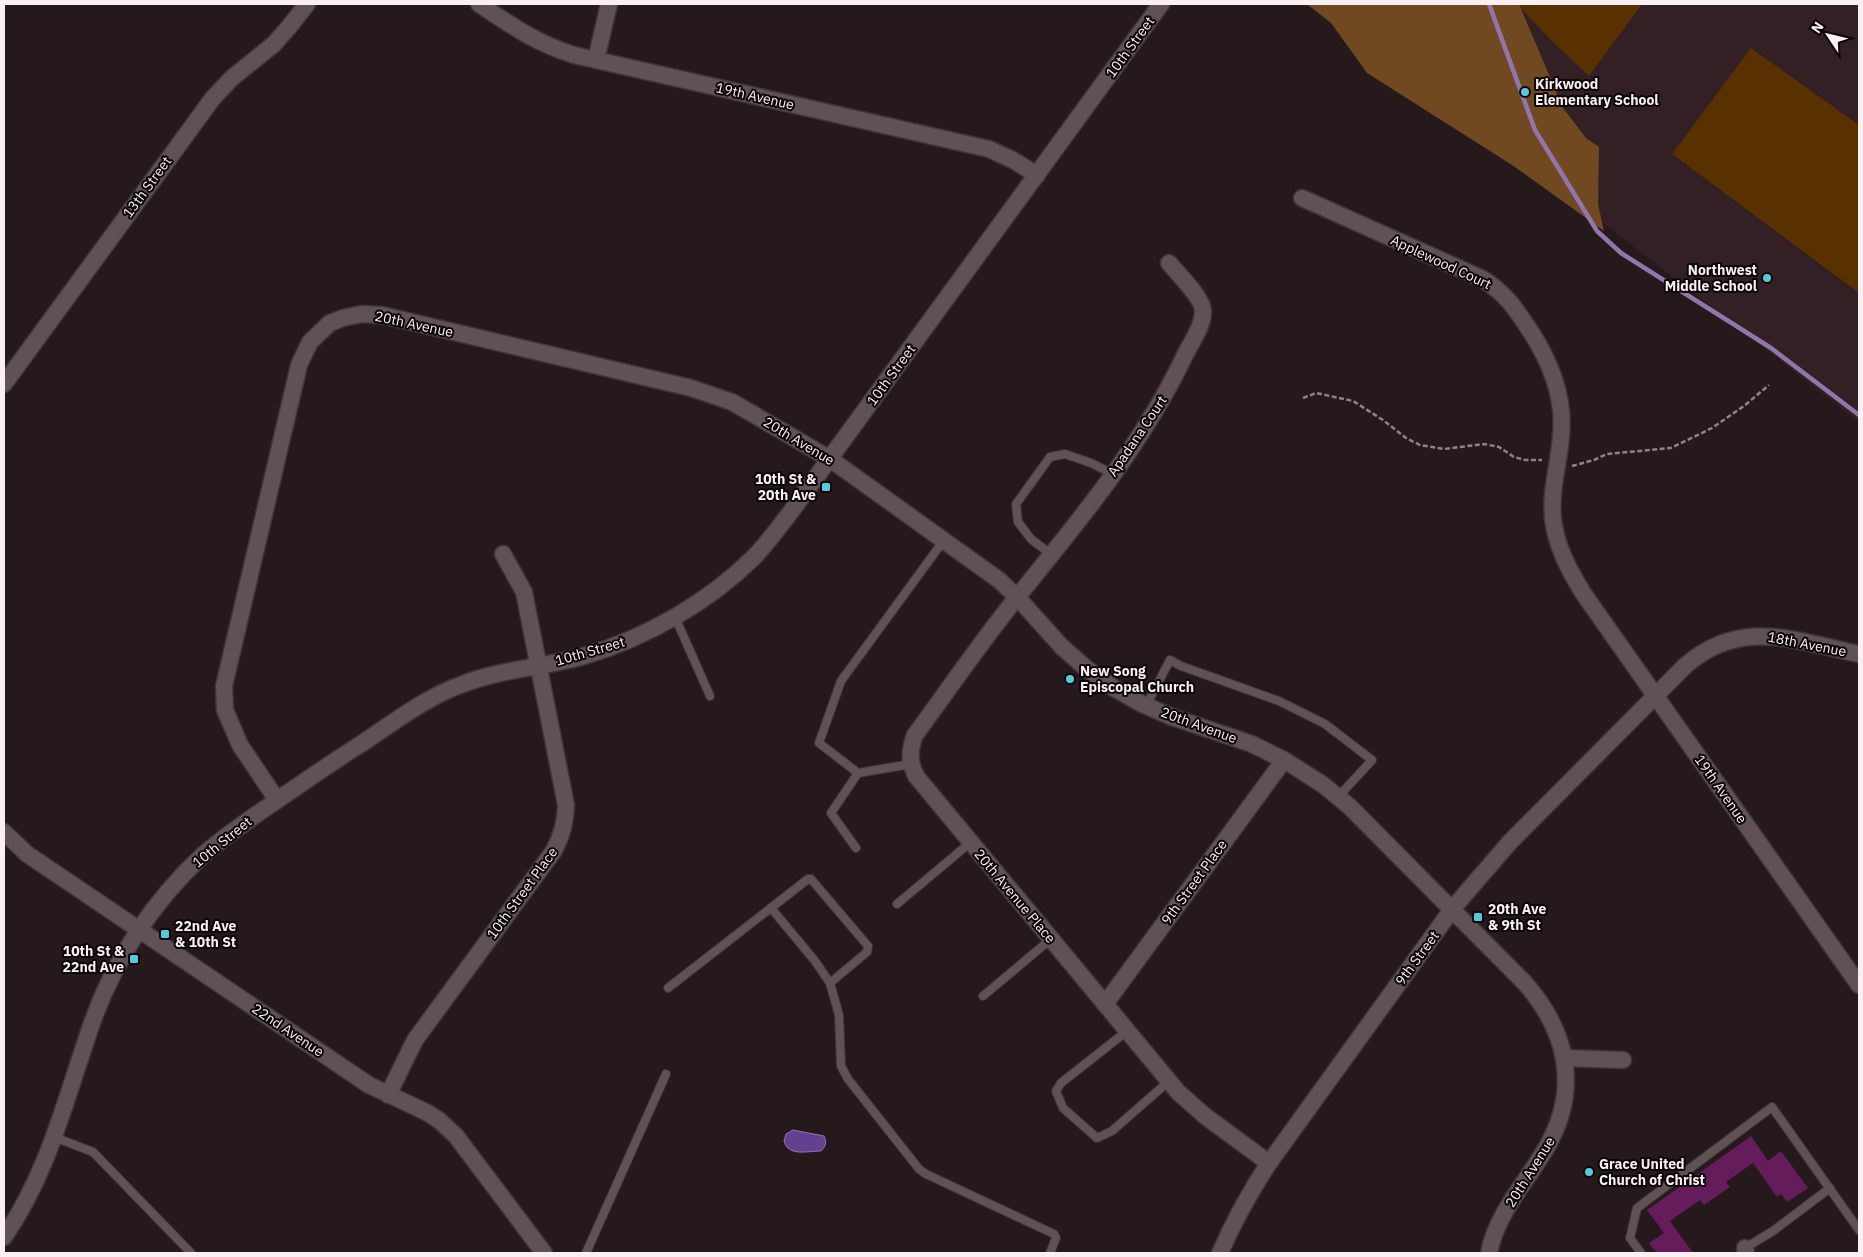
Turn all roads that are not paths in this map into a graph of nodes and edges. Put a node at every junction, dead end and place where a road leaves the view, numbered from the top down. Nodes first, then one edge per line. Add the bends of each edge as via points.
1 (306, 4) edge
2 (479, 4) edge
3 (609, 4) edge
4 (1162, 4) edge
5 (596, 60) junction
6 (1037, 174) junction
7 (1302, 198) dead end
8 (1170, 263) dead end
9 (4, 384) edge
10 (830, 459) junction
11 (1113, 474) junction
12 (944, 540) junction
13 (503, 554) dead end
14 (1052, 555) junction
15 (1583, 593) joint
16 (1017, 597) junction
17 (675, 617) junction
18 (1859, 654) edge
19 (538, 665) junction
20 (710, 696) dead end
21 (1655, 696) junction
22 (1146, 706) junction
23 (1284, 760) junction
24 (911, 764) junction
25 (858, 773) junction
26 (1338, 797) junction
27 (277, 800) junction
28 (4, 832) edge
29 (971, 842) junction
30 (856, 848) dead end
31 (897, 904) dead end
32 (771, 908) junction
33 (1453, 908) junction
34 (139, 930) junction
35 (1051, 938) junction
36 (830, 983) junction
37 (1859, 985) edge
38 (668, 988) dead end
39 (983, 996) dead end
40 (1105, 1004) junction
41 (1127, 1031) junction
42 (1564, 1058) junction
43 (1622, 1060) dead end
44 (666, 1074) dead end
45 (1169, 1081) junction
46 (388, 1095) junction
47 (54, 1137) junction
48 (1269, 1163) junction
49 (1830, 1188) junction
50 (1859, 1230) edge
51 (4, 1237) edge
52 (1745, 1251) edge
53 (191, 1253) edge
54 (544, 1253) edge
55 (586, 1253) edge
56 (1050, 1253) edge
57 (1220, 1253) edge
58 (1489, 1253) edge
59 (1641, 1253) edge

1 - 9 street, 13th Street via 274,44 213,98
2 - 5 street, 19th Avenue via 551,48
3 - 5 street
4 - 6 street, 10th Street
5 - 6 street, 19th Avenue via 989,149
6 - 10 street, 10th Street
7 - 15 street, Applewood Court via 1483,279 1512,302 1544,352 1558,388 1562,436 1552,495 1553,520 1558,545
8 - 11 street, Apadana Court via 1199,300 1204,312 1168,390
10 - 12 street, 20th Avenue
10 - 17 street, 10th Street via 754,557 715,590
10 - 27 street, 20th Avenue via 732,402 691,388 382,315 361,314 330,323 310,342 299,365 224,686 225,710 240,745
11 - 14 street, Apadana Court
11 - 14 lane via 1065,454 1050,457 1016,504 1018,522
12 - 16 street, 20th Avenue
12 - 25 lane via 841,681 819,743
13 - 19 street, 10th Street Place via 524,592
14 - 16 street, Apadana Court
15 - 21 street, 19th Avenue
16 - 22 street, 20th Avenue via 1080,664
16 - 24 street via 915,735 910,747
17 - 19 street, 10th Street via 635,638 583,656
17 - 20 lane
18 - 21 street, 18th Avenue via 1772,636 1733,638 1697,655
19 - 27 street, 10th Street via 445,691
19 - 46 street, 10th Street Place via 566,805 560,840 416,1040
21 - 33 street, 9th Street via 1510,842
21 - 37 street, 19th Avenue
22 - 23 street, 20th Avenue via 1252,744
22 - 26 lane via 1170,660 1279,701 1325,724 1372,760
23 - 26 street, 20th Avenue
23 - 40 street, 9th Street Place
24 - 25 lane
24 - 29 street, 20th Avenue Place via 916,776
25 - 30 lane via 831,813
26 - 33 street, 20th Avenue
27 - 34 street, 10th Street via 203,855 177,881
28 - 34 street, 22nd Avenue via 28,854
29 - 31 lane
29 - 35 street, 20th Avenue Place
32 - 36 lane
32 - 36 lane via 811,879 868,946 867,952
32 - 38 lane
33 - 42 street, 20th Avenue via 1540,999 1559,1036
33 - 48 street, 9th Street
34 - 46 street, 22nd Avenue
34 - 47 street, 10th Street via 100,1002
35 - 39 lane
35 - 40 street, 20th Avenue Place
36 - 56 lane via 838,1008 840,1060 844,1073 912,1162 926,1174 1056,1235
40 - 41 street, 20th Avenue Place
41 - 45 street, 20th Avenue Place
41 - 45 lane via 1061,1083 1056,1091 1064,1108 1097,1138 1112,1132
42 - 43 street
42 - 58 street, 20th Avenue via 1564,1100 1558,1122 1549,1144 1511,1200
44 - 55 lane
45 - 48 street, 20th Avenue Place via 1205,1116
46 - 54 street, 22nd Avenue via 428,1113 456,1136
47 - 51 street, 10th Street via 43,1166
47 - 53 lane via 93,1152
48 - 57 street, 9th Street via 1248,1195
49 - 50 lane
49 - 52 lane
49 - 59 lane via 1772,1107 1637,1208 1630,1238

